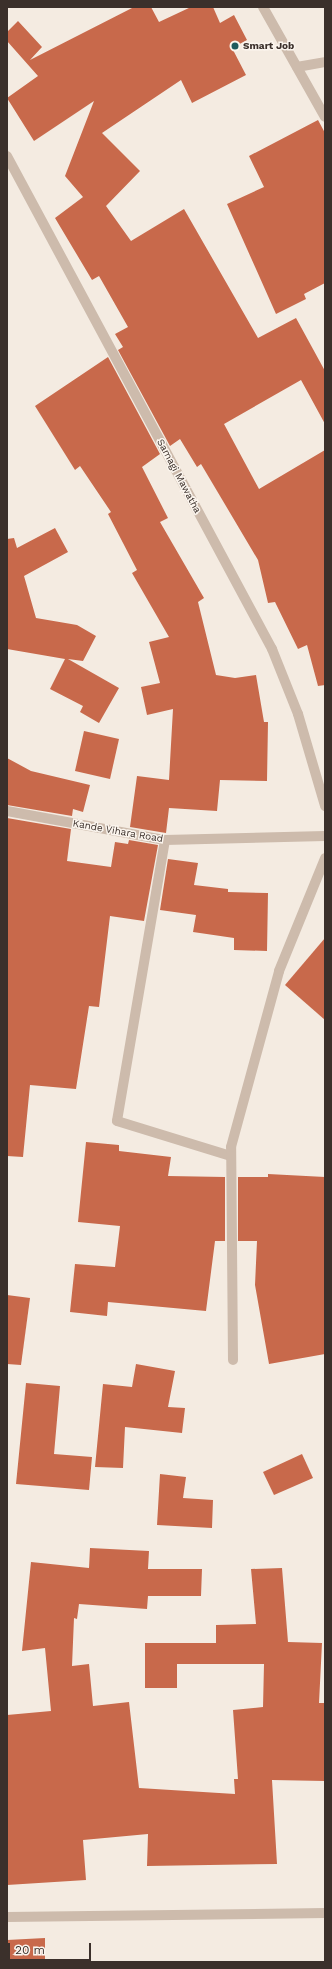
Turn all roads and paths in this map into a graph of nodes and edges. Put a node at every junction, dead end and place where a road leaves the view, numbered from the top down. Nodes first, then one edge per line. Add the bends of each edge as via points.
1 (263, 7) edge
2 (325, 62) edge
3 (297, 67) junction
4 (325, 117) edge
5 (7, 156) edge
6 (325, 806) edge
7 (7, 811) edge
8 (325, 836) edge
9 (165, 840) junction
10 (325, 858) edge
11 (231, 1156) junction
12 (233, 1360) dead end
13 (325, 1913) edge
14 (7, 1917) edge

1 - 3 street
2 - 3 street
3 - 4 street
5 - 6 street, Samagi Mawatha via 272,649 298,714
7 - 9 street, Kande Vihara Road
8 - 9 street, Kande Vihara Road
9 - 11 street via 117,1121
10 - 11 street via 279,971
11 - 12 street
13 - 14 street

